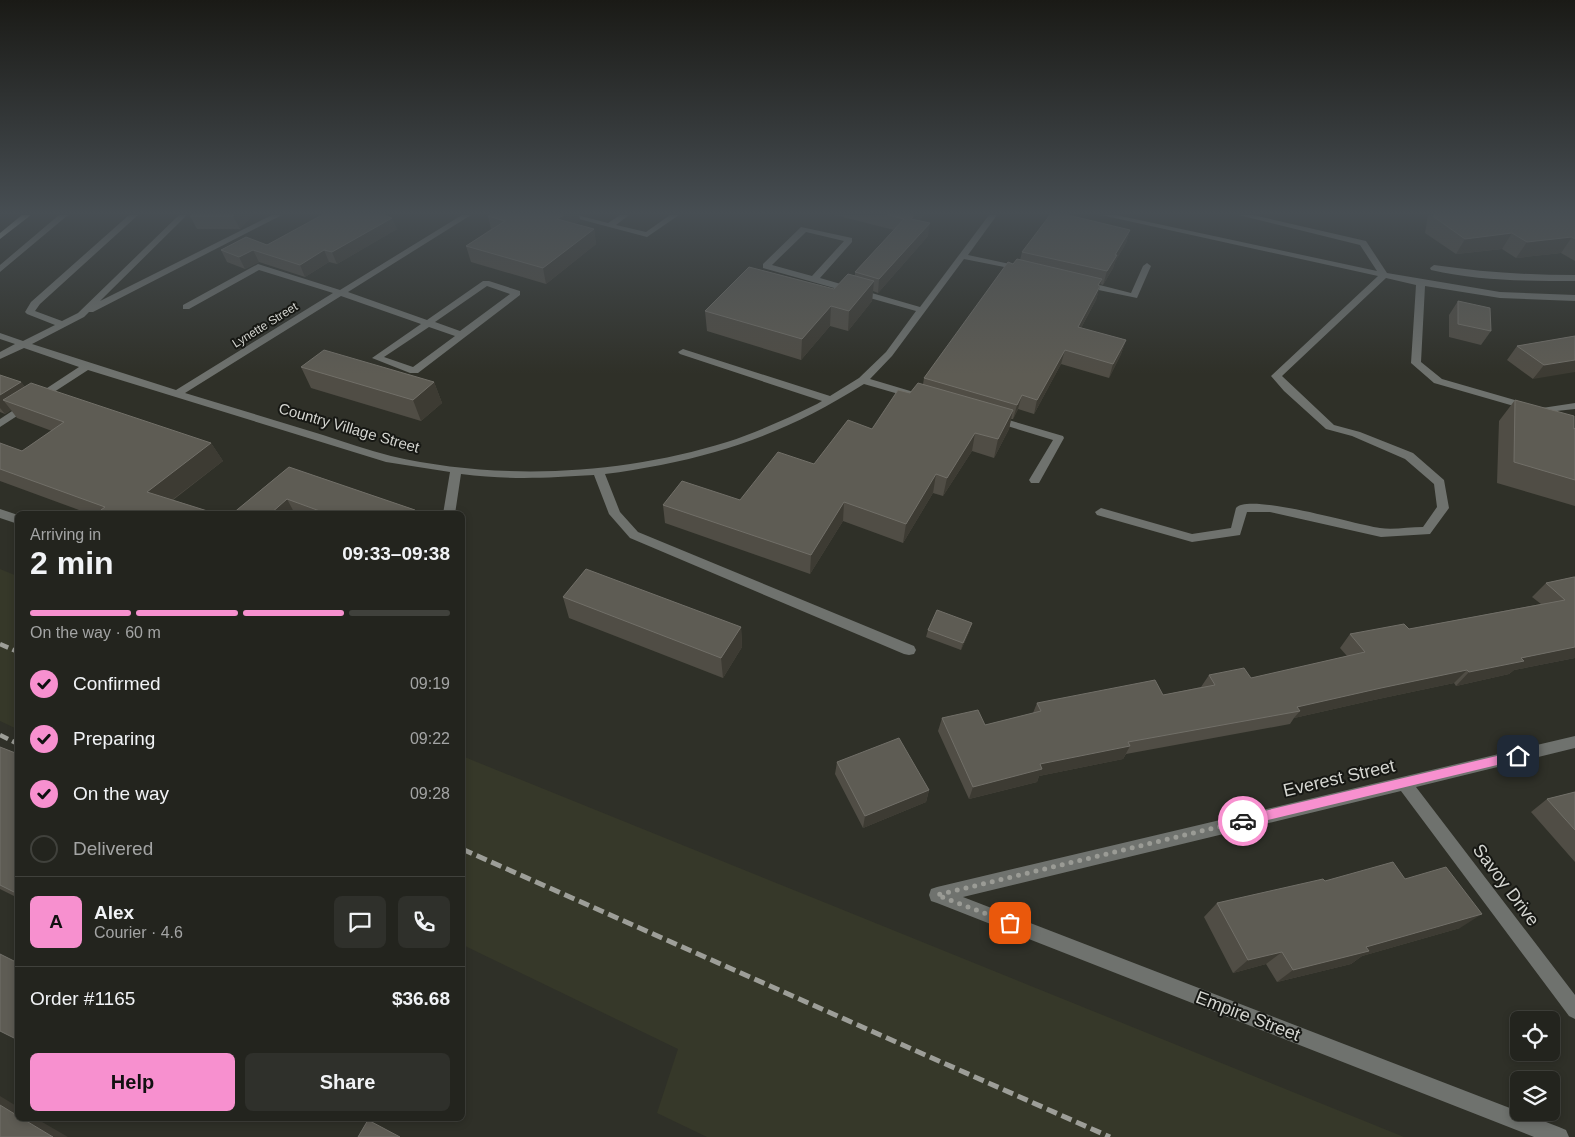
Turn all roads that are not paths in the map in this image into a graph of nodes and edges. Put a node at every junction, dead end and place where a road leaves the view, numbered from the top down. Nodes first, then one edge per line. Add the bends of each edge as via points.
1 (74, 268) edge
2 (129, 268) edge
3 (173, 268) edge
4 (256, 268) edge
5 (262, 268) edge
6 (380, 268) edge
7 (773, 268) edge
8 (824, 268) edge
9 (953, 268) edge
10 (1016, 268) edge
11 (1146, 268) edge
12 (1352, 268) edge
13 (1380, 268) edge
14 (1434, 268) dead end
15 (1029, 271) edge
16 (1384, 275) junction
17 (1575, 278) edge
18 (814, 280) junction
19 (1076, 282) edge
20 (1421, 283) junction
21 (341, 292) junction
22 (1575, 298) edge
23 (186, 307) dead end
24 (922, 310) junction
25 (81, 315) junction
26 (428, 323) junction
27 (62, 324) junction
28 (462, 335) junction
29 (0, 336) edge
30 (24, 344) junction
31 (682, 352) dead end
32 (0, 356) edge
33 (86, 366) junction
34 (863, 380) junction
35 (178, 393) junction
36 (928, 399) edge
37 (831, 400) junction
38 (1575, 406) edge
39 (984, 416) edge
40 (0, 424) edge
41 (456, 470) junction
42 (598, 471) junction
43 (1035, 480) dead end
44 (449, 511) edge
45 (1101, 512) dead end
46 (0, 513) edge
47 (15, 519) edge
48 (909, 650) dead end
49 (1575, 742) edge
50 (1404, 783) junction
51 (937, 895) joint
52 (1575, 1010) edge
53 (1559, 1137) edge

1 - 27 street via 36,302 30,312
2 - 25 street
3 - 25 street
4 - 23 street
5 - 21 street
6 - 21 street, Lynette Street
7 - 18 street
8 - 18 street
9 - 24 street, Country Village Street
10 - 15 street
11 - 19 street via 1134,296
12 - 16 street
13 - 16 street
14 - 17 street via 1522,278
16 - 20 street
16 - 45 street via 1276,376 1330,427 1409,456 1440,483 1444,508 1426,531 1381,533 1270,508 1242,508 1236,532 1192,538
18 - 24 street
20 - 22 street via 1500,295
20 - 38 street via 1416,363 1438,381 1542,411
21 - 26 street
21 - 35 street, Lynette Street
24 - 34 street, Country Village Street via 889,354
25 - 27 street
26 - 28 street
26 - 28 street via 378,358 414,371
26 - 28 street via 486,283 517,293
27 - 30 street
29 - 30 street, Country Village Street
30 - 32 street
30 - 33 street, Country Village Street
31 - 37 street
33 - 35 street, Country Village Street
33 - 40 street
34 - 36 street
34 - 37 street, Country Village Street
35 - 41 street, Country Village Street via 390,459
37 - 42 street, Country Village Street via 778,427 731,444 655,462
39 - 43 street via 1059,438
41 - 42 street, Country Village Street via 499,475
41 - 44 street
42 - 48 street via 615,514 634,535
46 - 47 street
49 - 50 street, Everest Street
50 - 51 street, Everest Street
50 - 52 street, Savoy Drive
51 - 53 street, Empire Street

